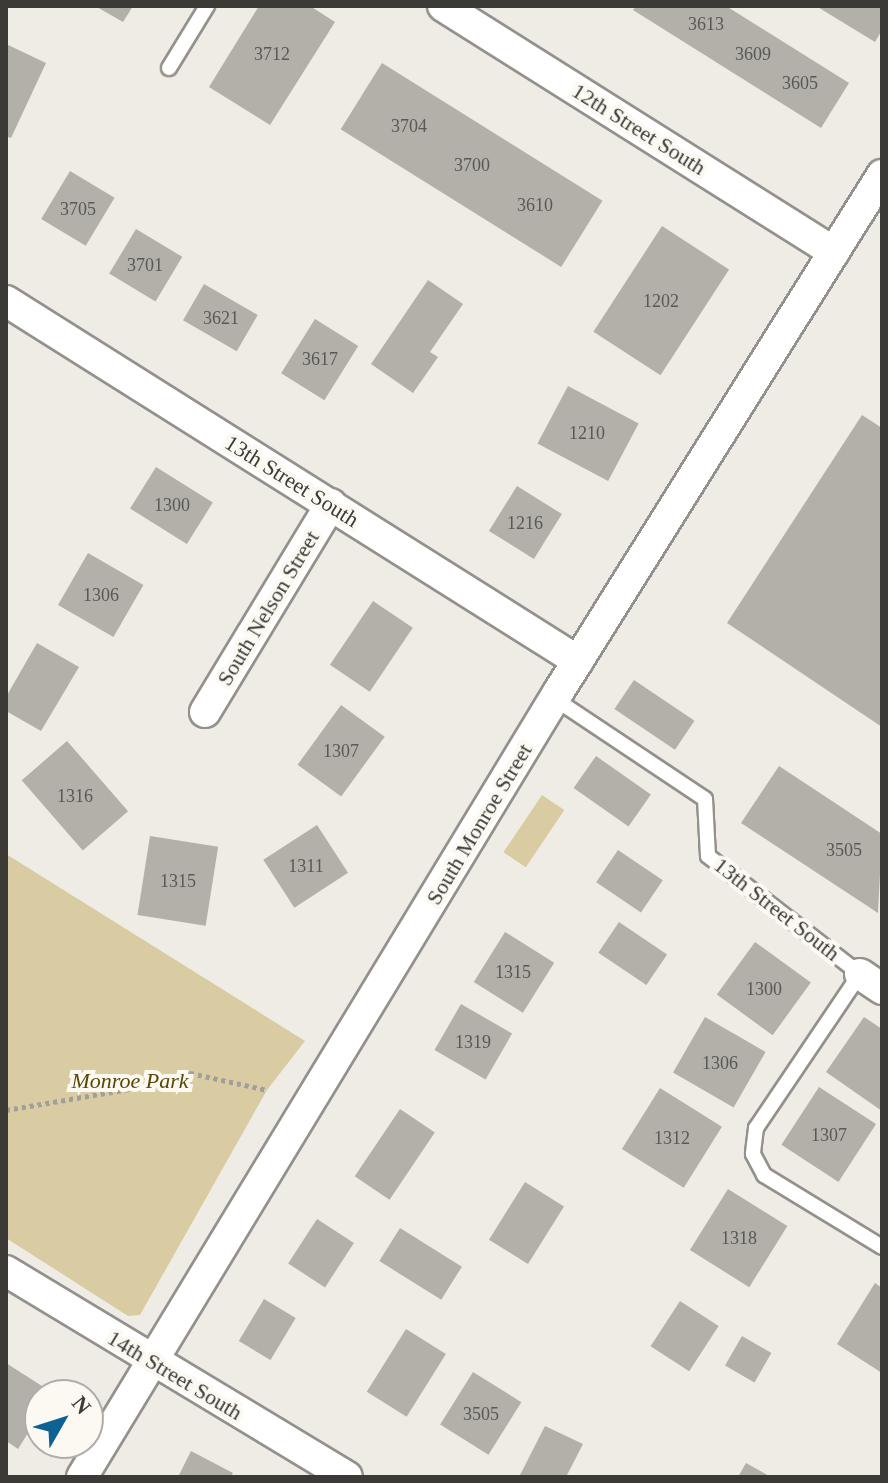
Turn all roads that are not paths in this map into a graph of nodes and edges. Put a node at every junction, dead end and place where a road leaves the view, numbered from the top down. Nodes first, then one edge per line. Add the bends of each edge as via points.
1 (207, 6) edge
2 (443, 6) edge
3 (169, 68) dead end
4 (882, 175) edge
5 (834, 252) junction
6 (6, 301) edge
7 (331, 504) junction
8 (578, 661) junction
9 (555, 699) junction
10 (205, 712) dead end
11 (871, 981) edge
12 (882, 1247) edge
13 (6, 1271) edge
14 (153, 1363) junction
15 (82, 1477) edge
16 (347, 1477) edge

1 - 3 lane
2 - 5 street, 12th Street South
4 - 5 street, South Monroe Street
5 - 8 street, South Monroe Street
6 - 7 street, 13th Street South
7 - 8 street, 13th Street South
7 - 10 street, South Nelson Street
8 - 9 street, South Monroe Street
9 - 11 lane, 13th Street South via 705,799 708,856
9 - 14 street, South Monroe Street
11 - 12 lane via 756,1128 753,1154 764,1175
13 - 14 street, 14th Street South
14 - 15 street, South Monroe Street
14 - 16 street, 14th Street South

